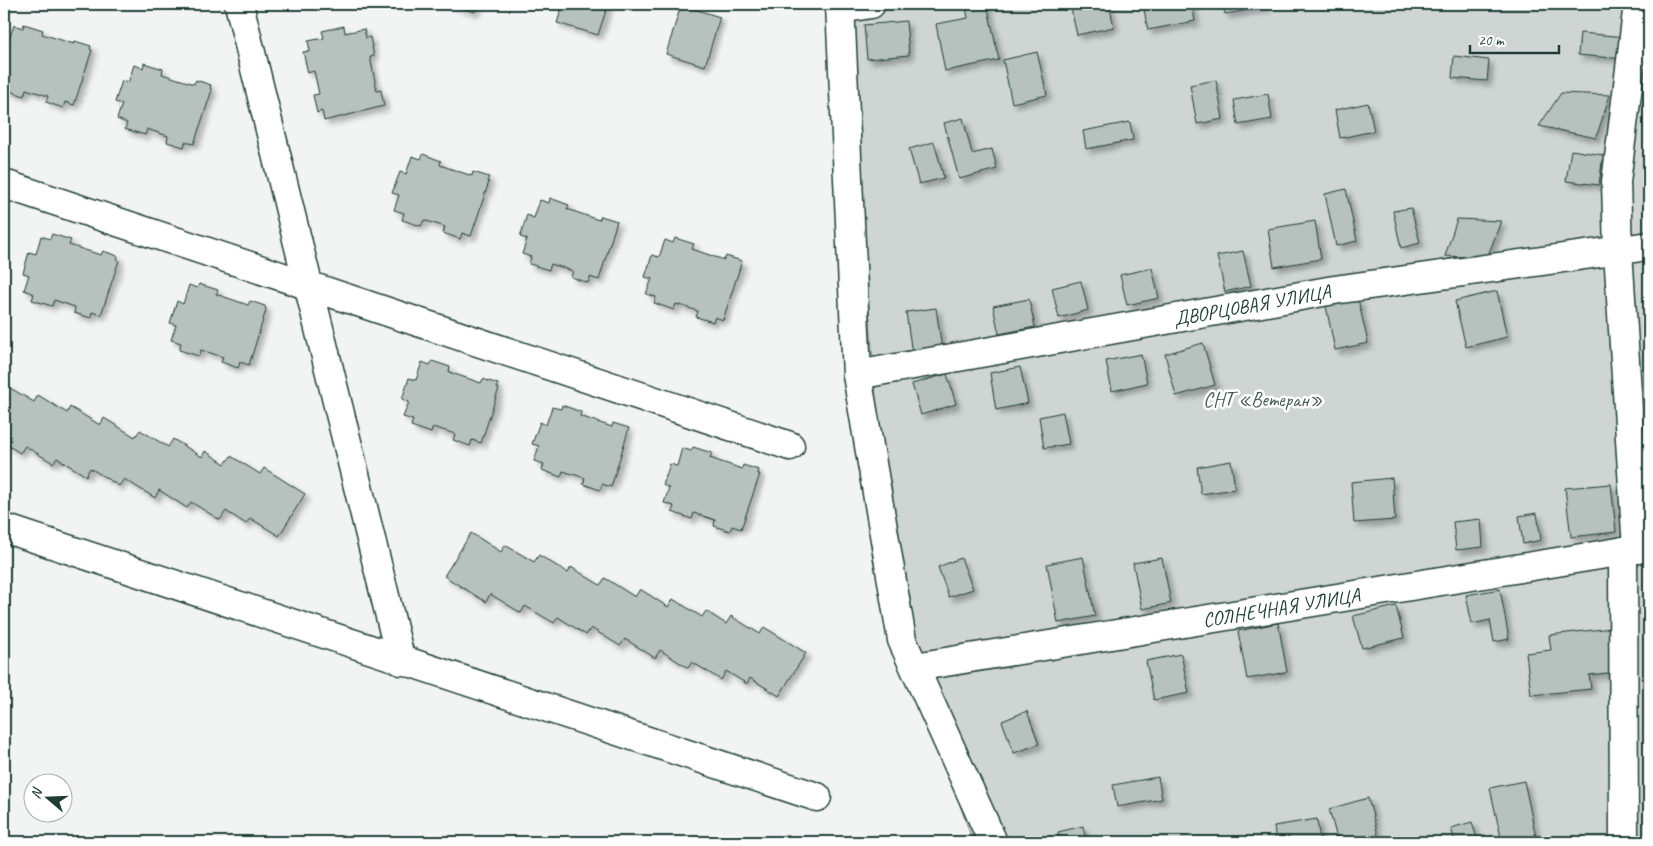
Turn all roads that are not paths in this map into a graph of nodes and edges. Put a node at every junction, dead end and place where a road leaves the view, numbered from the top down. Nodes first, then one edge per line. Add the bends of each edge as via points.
1 (239, 4) edge
2 (871, 4) edge
3 (1638, 4) edge
4 (840, 6) edge
5 (4, 184) edge
6 (1649, 246) edge
7 (1618, 251) junction
8 (309, 284) junction
9 (857, 375) junction
10 (790, 446) dead end
11 (4, 528) edge
12 (1637, 549) edge
13 (401, 661) junction
14 (915, 667) junction
15 (817, 797) dead end
16 (993, 842) edge
17 (1624, 842) edge

1 - 8 street
2 - 4 street
3 - 7 street via 1616,182
4 - 9 street
5 - 8 street
6 - 7 street, ДВОРЦОВАЯ УЛИЦА
7 - 9 street, ДВОРЦОВАЯ УЛИЦА via 1334,290
7 - 12 street
8 - 10 street
8 - 13 street
9 - 14 street via 902,640
11 - 13 street
12 - 14 street, СОЛНЕЧНАЯ УЛИЦА
12 - 17 street
13 - 15 street
14 - 16 street

